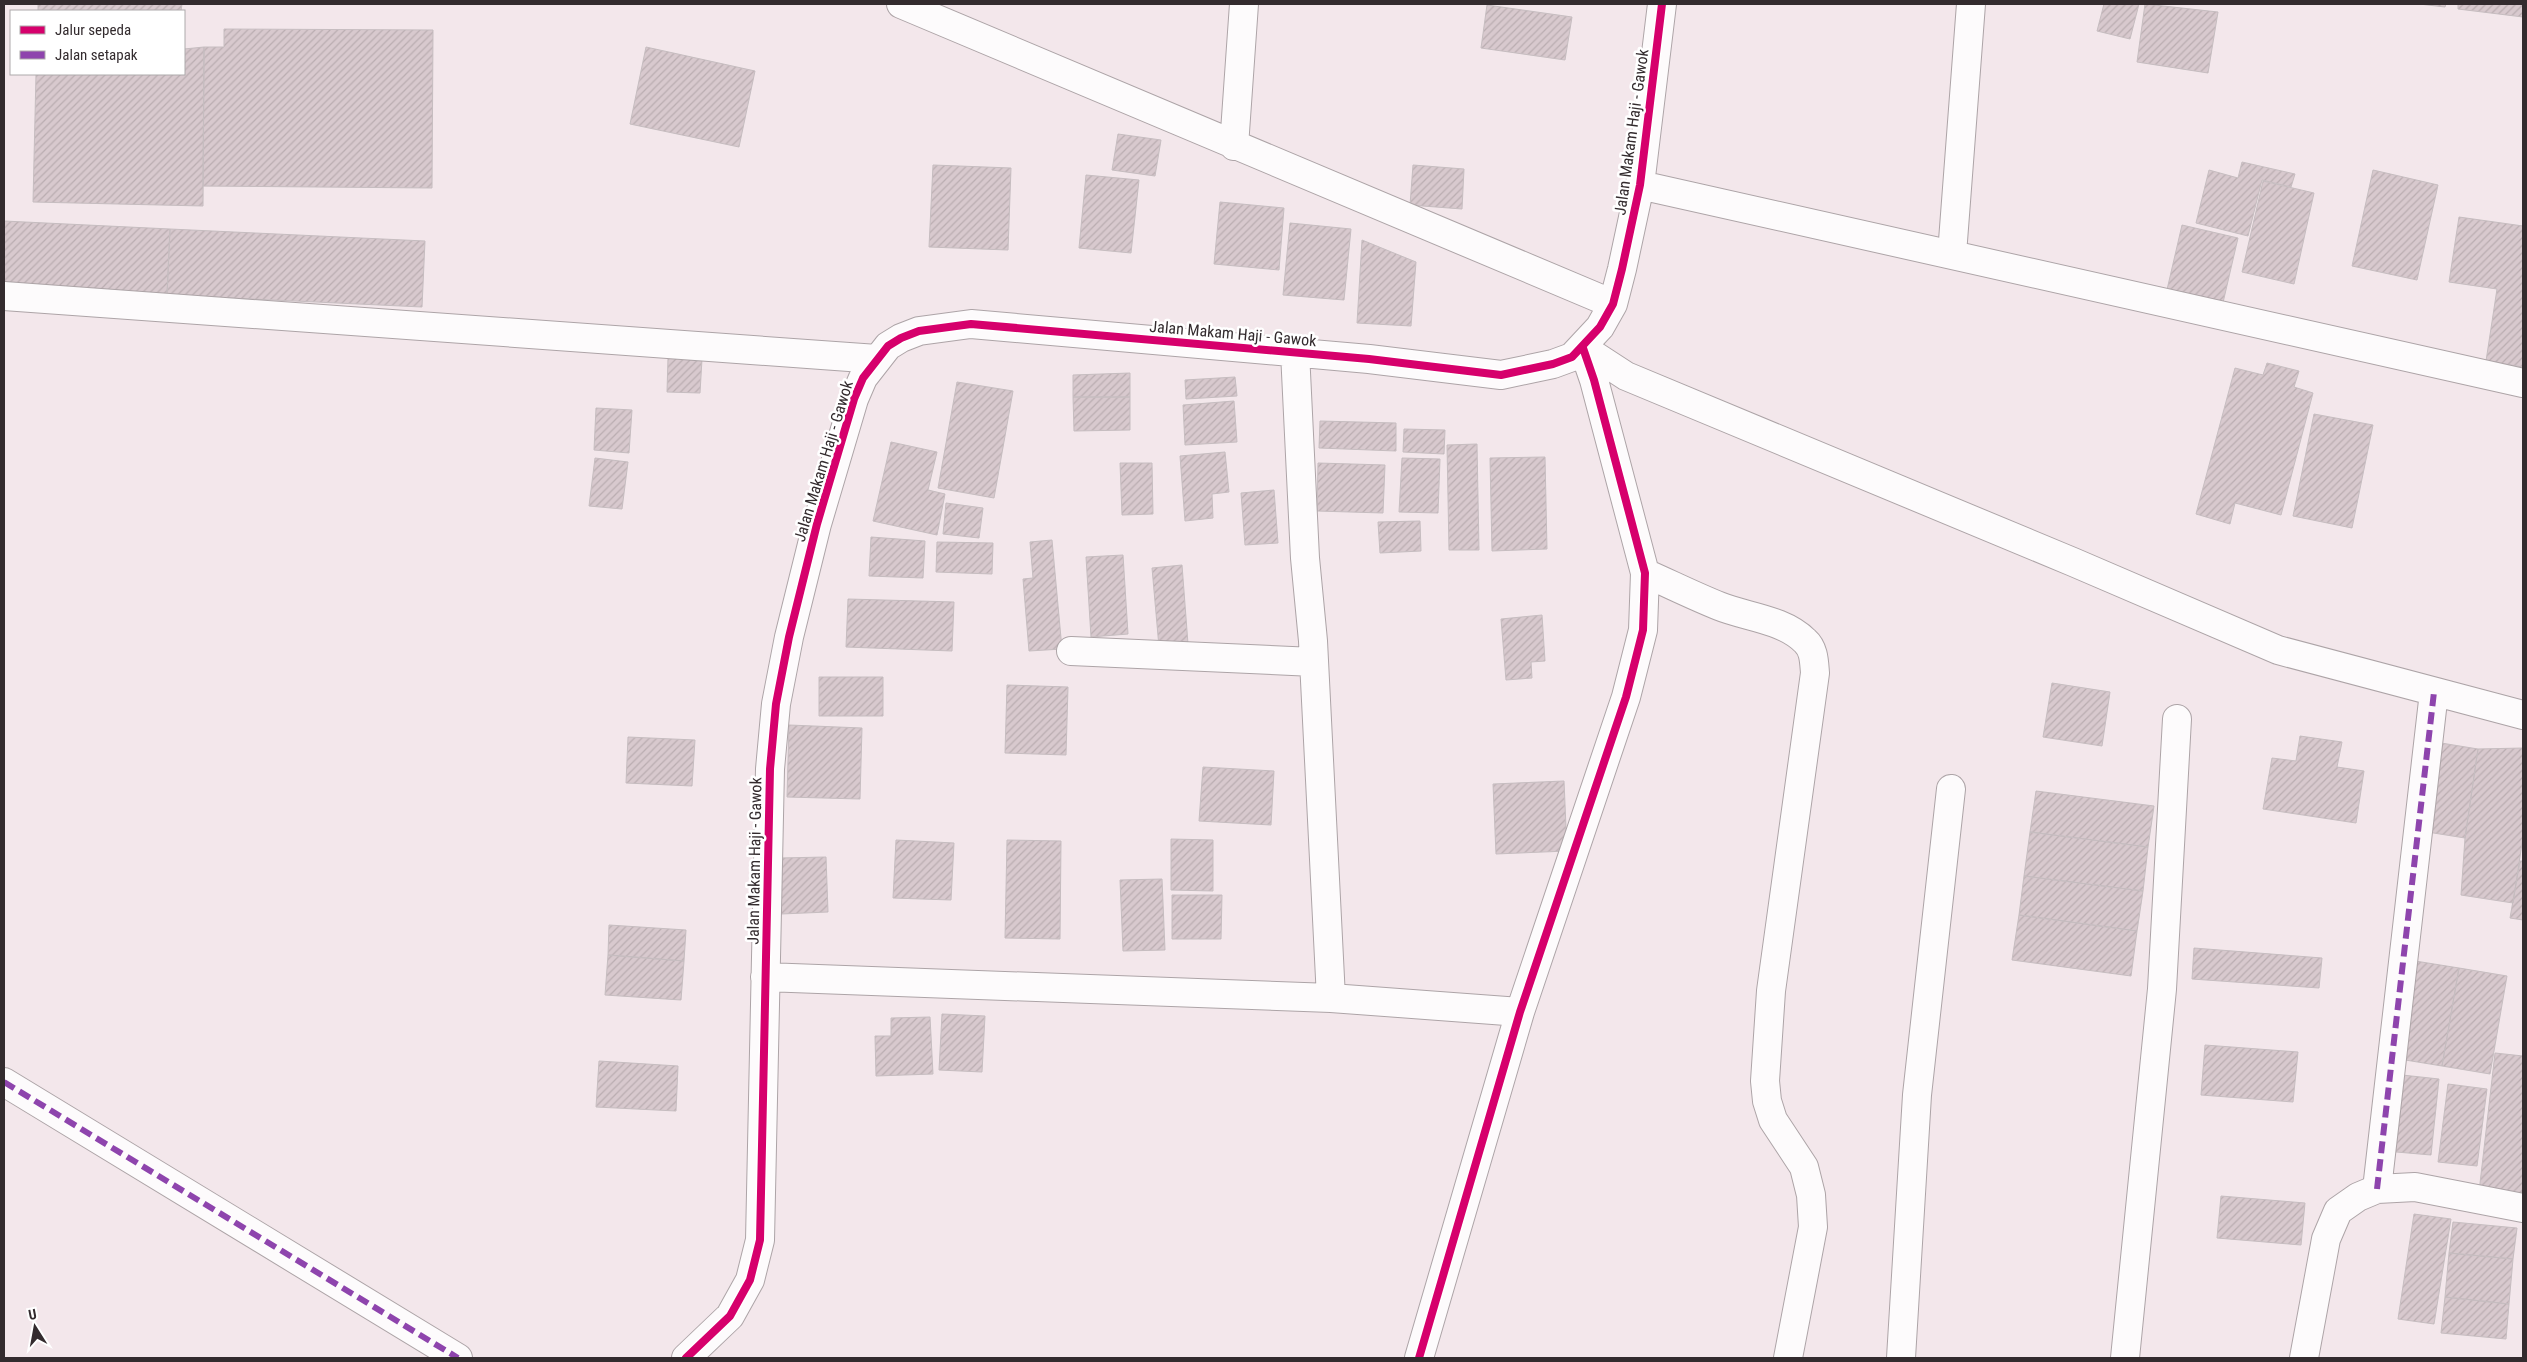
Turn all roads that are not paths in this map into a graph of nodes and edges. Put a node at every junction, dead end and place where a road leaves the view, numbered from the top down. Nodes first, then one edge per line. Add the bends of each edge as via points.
1 (901, 4) edge
2 (1244, 4) edge
3 (1662, 4) edge
4 (1971, 4) edge
5 (1234, 146) junction
6 (1640, 185) junction
7 (1952, 254) junction
8 (4, 296) edge
9 (1612, 304) junction
10 (1583, 348) junction
11 (1295, 352) junction
12 (877, 359) junction
13 (2523, 383) edge
14 (1645, 573) junction
15 (1071, 651) dead end
16 (1314, 662) junction
17 (2434, 692) junction
18 (2523, 715) edge
19 (2178, 718) dead end
20 (1951, 789) dead end
21 (765, 977) junction
22 (1331, 998) junction
23 (1520, 1012) junction
24 (4, 1082) edge
25 (2376, 1189) junction
26 (2523, 1208) edge
27 (458, 1358) edge
28 (686, 1358) edge
29 (1419, 1358) edge
30 (1788, 1358) edge
31 (1901, 1358) edge
32 (2125, 1358) edge
33 (2304, 1358) edge

1 - 5 street
2 - 5 street
3 - 6 street, Jalan Makam Haji - Gawok
4 - 7 street
5 - 9 street
6 - 7 street
6 - 9 street, Jalan Makam Haji - Gawok
7 - 13 street
8 - 12 street
9 - 10 street, Jalan Makam Haji - Gawok via 1600,327
10 - 11 street, Jalan Makam Haji - Gawok via 1572,357 1553,364 1501,375
10 - 14 street
10 - 17 street via 1626,376 2278,650
11 - 12 street, Jalan Makam Haji - Gawok via 971,324 919,331 888,346
11 - 16 street via 1305,558
12 - 21 street, Jalan Makam Haji - Gawok via 863,378 817,524 776,704 770,769
14 - 23 street via 1643,630 1626,697
14 - 30 street via 1720,607 1782,626 1806,642 1814,661 1815,673 1771,990 1765,1081 1772,1120 1804,1167 1813,1210 1813,1227
15 - 16 street
16 - 22 street
17 - 18 street
17 - 25 street
19 - 32 street via 2162,989
20 - 31 street via 1917,1095
21 - 22 street
21 - 28 street, Jalan Makam Haji - Gawok via 760,1240 750,1280 730,1316
22 - 23 street
23 - 29 street
24 - 27 street
25 - 26 street via 2414,1187
25 - 33 street via 2338,1211 2326,1239

